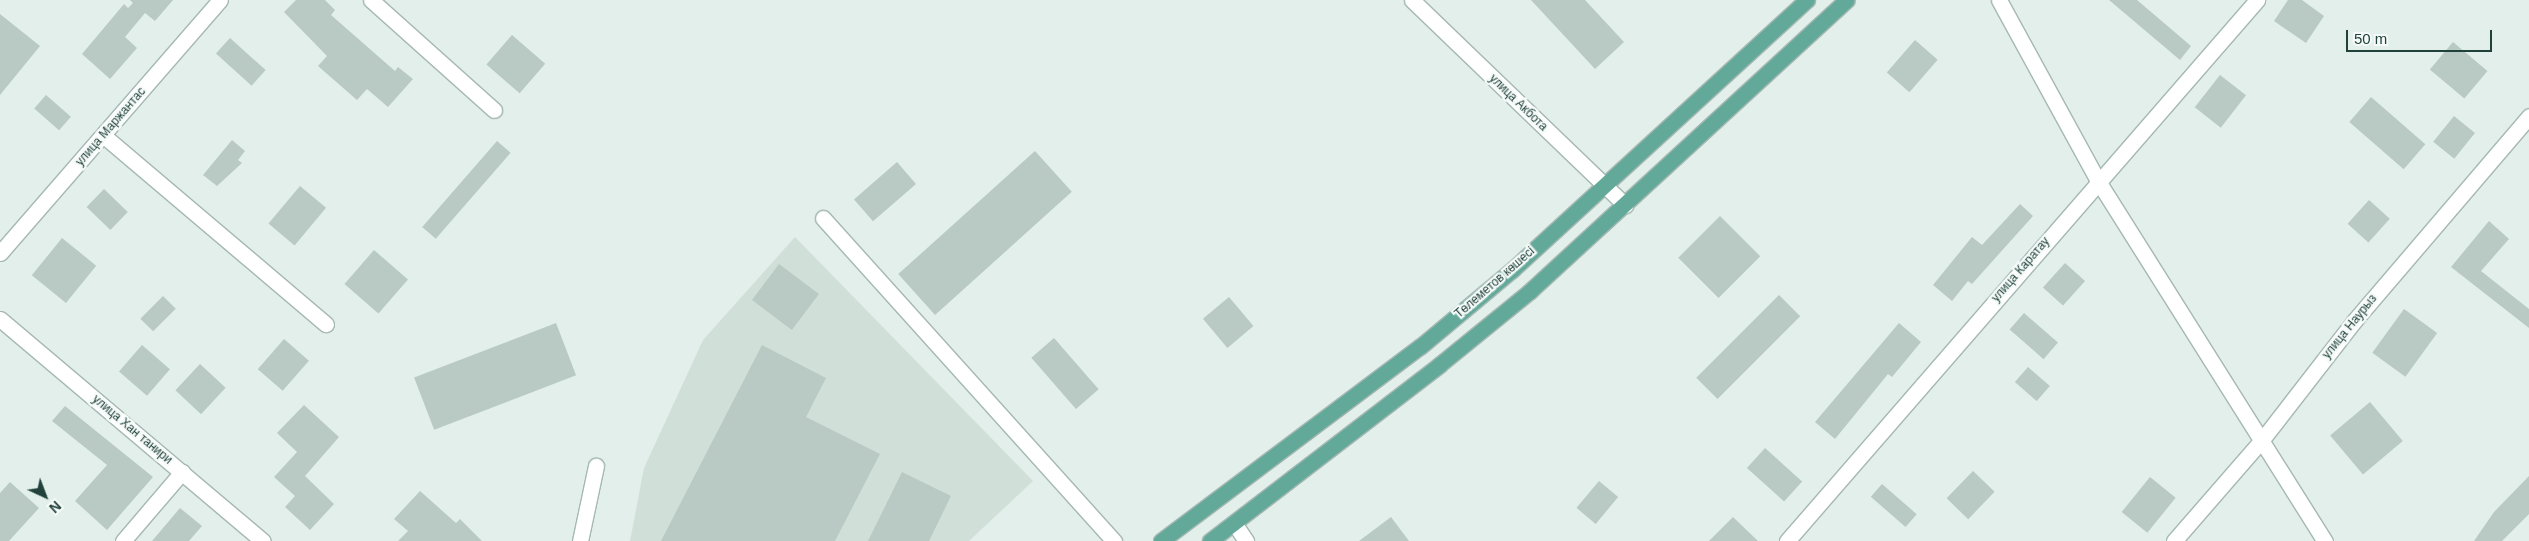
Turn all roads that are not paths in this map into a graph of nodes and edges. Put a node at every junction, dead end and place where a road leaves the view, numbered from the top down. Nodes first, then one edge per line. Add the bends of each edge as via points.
1 (220, 0) edge
2 (371, 0) edge
3 (1412, 0) edge
4 (1807, 0) edge
5 (1848, 0) edge
6 (1999, 0) edge
7 (2256, 0) edge
8 (494, 110) dead end
9 (2529, 116) edge
10 (104, 136) junction
11 (2098, 181) junction
12 (1604, 186) junction
13 (1625, 205) junction
14 (823, 218) dead end
15 (0, 253) edge
16 (0, 318) edge
17 (326, 324) dead end
18 (2261, 440) junction
19 (596, 466) dead end
20 (182, 472) junction
21 (1234, 522) junction
22 (123, 541) edge
23 (264, 541) edge
24 (580, 541) edge
25 (1114, 541) edge
26 (1161, 541) edge
27 (1210, 541) edge
28 (1246, 541) edge
29 (1788, 541) edge
30 (2174, 541) edge
31 (2325, 541) edge

1 - 10 street, улица Маржантас
2 - 8 street
3 - 12 street, улица Акбота
4 - 12 main road, Төлеметов көшесі
5 - 13 main road
6 - 11 street
7 - 11 street, улица Каратау
9 - 18 street, улица Наурыз via 2354,320
10 - 15 street, улица Маржантас
10 - 17 street
11 - 18 street
11 - 29 street, улица Каратау
12 - 13 street, улица Акбота
12 - 26 main road, Төлеметов көшесі via 1512,270 1421,346
13 - 21 main road via 1446,359
14 - 25 street
16 - 20 street, улица Хан танири
18 - 30 street, улица Наурыз
18 - 31 street
19 - 24 street
20 - 22 street
20 - 23 street, улица Хан танири
21 - 27 main road
21 - 28 street

